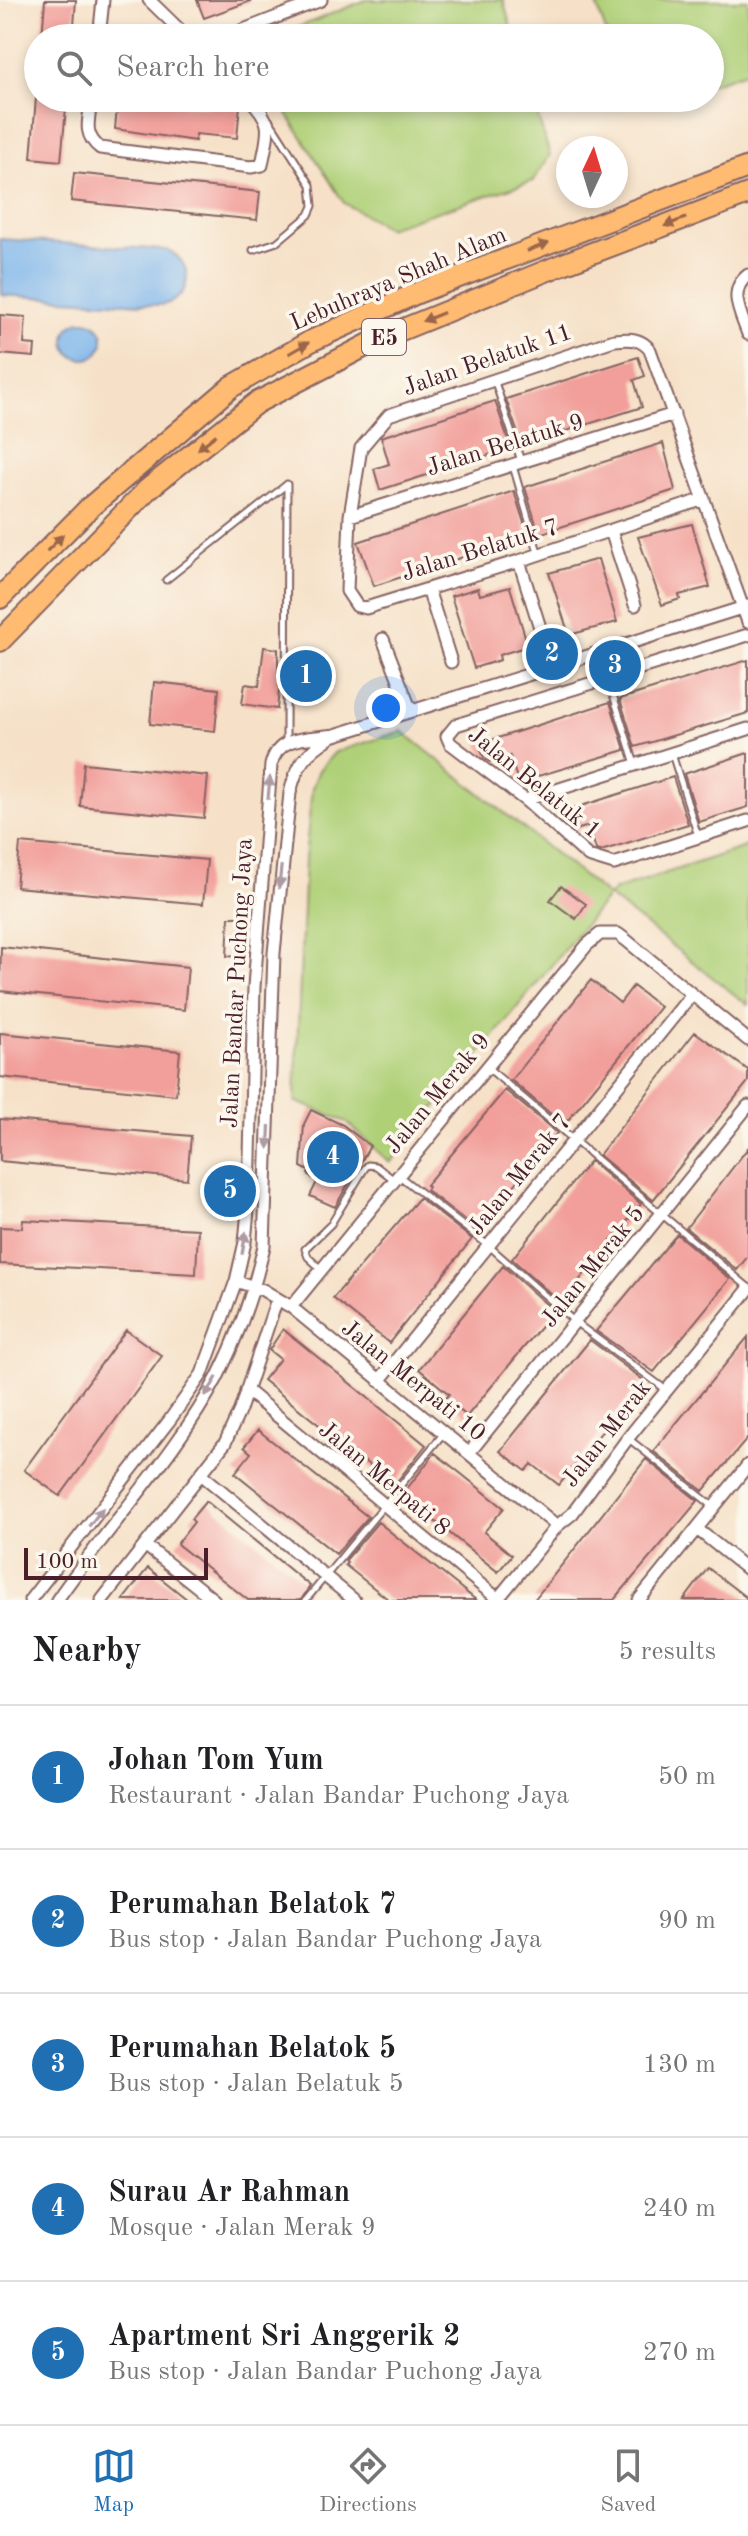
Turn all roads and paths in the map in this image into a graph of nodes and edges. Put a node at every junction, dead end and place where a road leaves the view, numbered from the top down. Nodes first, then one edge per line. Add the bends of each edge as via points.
1 (103, 0) edge
2 (149, 0) edge
3 (321, 0) edge
4 (100, 24) edge
5 (174, 24) edge
6 (259, 24) edge
7 (90, 112) edge
8 (263, 112) edge
9 (266, 115) junction
10 (748, 167) edge
11 (748, 194) edge
12 (253, 250) dead end
13 (748, 275) edge
14 (748, 334) edge
15 (493, 379) junction
16 (674, 414) junction
17 (517, 464) junction
18 (704, 499) junction
19 (350, 516) junction
20 (611, 531) junction
21 (539, 554) junction
22 (519, 561) junction
23 (166, 580) dead end
24 (428, 589) junction
25 (0, 598) edge
26 (635, 605) dead end
27 (745, 607) edge
28 (748, 622) edge
29 (542, 634) dead end
30 (748, 635) edge
31 (383, 639) dead end
32 (0, 641) edge
33 (451, 662) dead end
34 (607, 678) junction
35 (411, 711) junction
36 (748, 729) edge
37 (335, 735) junction
38 (286, 742) junction
39 (672, 754) junction
40 (636, 765) junction
41 (525, 800) junction
42 (748, 821) edge
43 (698, 837) junction
44 (692, 994) junction
45 (748, 1040) edge
46 (487, 1068) junction
47 (748, 1106) edge
48 (574, 1141) junction
49 (396, 1177) junction
50 (662, 1214) junction
51 (489, 1246) junction
52 (322, 1270) junction
53 (236, 1281) junction
54 (254, 1287) junction
55 (746, 1295) edge
56 (277, 1299) junction
57 (291, 1307) junction
58 (575, 1322) junction
59 (379, 1381) junction
60 (246, 1390) junction
61 (667, 1390) junction
62 (443, 1434) junction
63 (628, 1438) junction
64 (469, 1453) junction
65 (748, 1465) edge
66 (201, 1474) junction
67 (383, 1506) junction
68 (714, 1507) junction
69 (557, 1526) junction
70 (697, 1529) junction
71 (146, 1546) junction
72 (55, 1570) junction
73 (748, 1570) edge
74 (325, 1576) junction
75 (70, 1581) junction
76 (30, 1600) edge
77 (57, 1600) edge
78 (102, 1600) edge
79 (214, 1600) edge
80 (306, 1600) edge
81 (354, 1600) edge
82 (497, 1600) edge
83 (639, 1600) edge

1 - 4 street
2 - 5 street
3 - 6 street
7 - 9 street via 90,140 100,148 251,167 262,165
8 - 9 street
9 - 12 lane via 314,197 309,215 277,242
25 -> 10 highway, Lebuhraya Shah Alam / E5 via 89,508 231,387 311,341 417,293
11 -> 32 highway, Lebuhraya Shah Alam / E5 via 379,339 256,403 148,489
13 - 14 street via 736,297
15 - 16 street, Jalan Belatuk 11 via 614,340 635,339 650,350
15 - 17 lane
15 - 19 street, Jalan Belatuk 11 via 389,415 361,448
16 - 17 street, Jalan Belatuk 9
16 - 18 street
17 - 19 street, Jalan Belatuk 9
17 - 21 lane
18 - 20 street, Jalan Belatuk 7
18 - 27 street
19 - 24 street, Jalan Belatuk 7 via 347,591 357,606 366,608
20 - 21 street, Jalan Belatuk 7
20 - 26 street
21 - 22 street, Jalan Belatuk 7
22 - 24 street, Jalan Belatuk 7
22 - 29 street
23 - 38 lane via 287,484
24 - 33 street
27 - 28 street
27 - 35 street, Jalan Bandar Puchong Jaya
30 - 34 street
31 - 35 street
34 - 40 lane
34 - 41 street, Jalan Belatuk 1 via 456,725 447,736
35 - 37 street, Jalan Bandar Puchong Jaya
36 - 39 street
37 - 38 street, Jalan Bandar Puchong Jaya
37 -> 54 street, Jalan Bandar Puchong Jaya via 309,751 290,793 274,953 264,1246
53 -> 38 street, Jalan Bandar Puchong Jaya via 249,1200 254,987 271,765 273,754
39 - 40 street
39 - 43 lane
40 - 41 street
41 - 43 street, Jalan Belatuk 1 via 588,856 614,864
42 - 43 street, Jalan Belatuk 1
44 - 45 street
44 - 46 street, Jalan Merak 9 via 618,934 600,934
44 - 48 street, Jalan Merak 7
46 - 48 lane
46 - 49 street, Jalan Merak 9
47 - 50 street, Jalan Merak 5
48 - 50 lane
48 - 51 street, Jalan Merak 7
49 - 51 lane
49 - 52 street, Jalan Merak 9
49 - 52 lane via 376,1166 365,1168 331,1224 305,1249
50 - 55 lane
50 - 58 street, Jalan Merak 5
51 - 58 lane
51 - 59 street, Jalan Merak 7
52 - 57 street, Jalan Merak 9
53 - 54 street, Jalan Merpati 10
72 -> 53 street, Jalan Bandar Puchong Jaya via 202,1374
54 - 56 street, Jalan Merpati 10
54 -> 75 street, Jalan Bandar Puchong Jaya via 217,1377 185,1429
55 - 61 street, Jalan Merak
56 - 57 street, Jalan Merpati 10
56 - 60 street
57 - 59 street, Jalan Merpati 10
58 - 61 lane
58 - 64 street, Jalan Merak 5
59 - 62 street, Jalan Merpati 10
60 - 66 street via 225,1443
60 - 67 street, Jalan Merpati 8
61 - 63 street, Jalan Merak
62 - 64 street, Jalan Merpati 10
62 - 67 lane
63 - 68 lane
63 - 69 street, Jalan Merak via 572,1514
64 - 69 street, Jalan Merpati 10
65 - 68 street
66 - 71 street
66 - 74 street
67 - 74 lane
67 - 82 street, Jalan Merpati 8
68 - 70 street
69 - 82 street, Jalan Merak
70 - 73 street
70 - 83 street
71 - 78 street
71 - 79 street
72 - 75 street
72 - 76 street, Jalan Bandar Puchong Jaya
74 - 80 lane
74 - 81 street
75 - 77 street, Jalan Bandar Puchong Jaya

